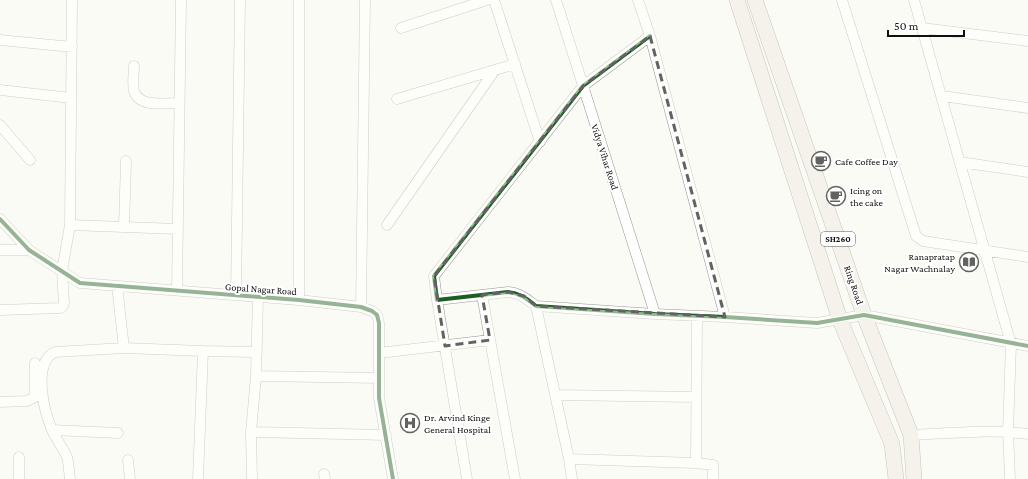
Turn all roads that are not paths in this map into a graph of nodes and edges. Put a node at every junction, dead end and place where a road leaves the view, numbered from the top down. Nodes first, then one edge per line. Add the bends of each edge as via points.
1 (72, 0) edge
2 (181, 0) edge
3 (240, 0) edge
4 (299, 0) edge
5 (366, 0) edge
6 (487, 0) edge
7 (494, 0) edge
8 (556, 0) edge
9 (638, 0) edge
10 (736, 0) edge
11 (755, 0) edge
12 (842, 0) edge
13 (914, 0) edge
14 (401, 28) dead end
15 (922, 28) junction
16 (650, 36) junction
17 (0, 40) edge
18 (1028, 41) edge
19 (72, 47) junction
20 (515, 64) junction
21 (134, 66) dead end
22 (495, 70) junction
23 (583, 86) junction
24 (0, 90) edge
25 (942, 96) junction
26 (71, 98) junction
27 (397, 99) dead end
28 (179, 103) junction
29 (1028, 108) edge
30 (0, 125) edge
31 (540, 142) junction
32 (30, 160) dead end
33 (126, 161) dead end
34 (960, 162) junction
35 (1028, 172) edge
36 (0, 219) edge
37 (70, 225) junction
38 (387, 225) dead end
39 (124, 227) junction
40 (178, 229) junction
41 (0, 250) edge
42 (29, 250) junction
43 (985, 250) junction
44 (1028, 257) edge
45 (62, 271) junction
46 (117, 286) junction
47 (177, 290) junction
48 (236, 295) junction
49 (482, 295) junction
50 (258, 297) junction
51 (299, 300) junction
52 (437, 300) junction
53 (536, 306) junction
54 (361, 307) junction
55 (0, 310) edge
56 (655, 314) junction
57 (864, 315) junction
58 (696, 316) junction
59 (725, 317) junction
60 (840, 320) junction
61 (490, 340) junction
62 (1011, 344) junction
63 (445, 346) junction
64 (1028, 346) edge
65 (124, 348) junction
66 (203, 351) junction
67 (257, 352) junction
68 (379, 353) junction
69 (35, 363) dead end
70 (256, 376) junction
71 (379, 378) junction
72 (555, 395) junction
73 (696, 397) junction
74 (0, 402) edge
75 (52, 430) junction
76 (1008, 431) junction
77 (251, 432) junction
78 (118, 433) dead end
79 (1028, 434) edge
80 (386, 435) junction
81 (911, 435) junction
82 (19, 457) dead end
83 (569, 459) junction
84 (128, 460) dead end
85 (696, 463) junction
86 (19, 479) edge
87 (70, 479) edge
88 (130, 479) edge
89 (198, 479) edge
90 (252, 479) edge
91 (394, 479) edge
92 (467, 479) edge
93 (515, 479) edge
94 (572, 479) edge
95 (713, 479) edge
96 (896, 479) edge
97 (914, 479) edge
98 (1010, 479) edge

1 - 19 street
2 - 28 street
3 - 48 street
4 - 51 street
5 - 54 street
6 - 14 street
7 - 20 street
8 - 23 street, Vidya Vihar Road
9 - 16 street
10 - 60 main road, SH260
11 - 57 main road, Ring Road / SH260
12 - 43 street via 916,236 923,241
13 - 15 street
15 - 18 street
15 - 25 street
16 - 23 street
16 - 59 street
17 - 19 street
19 - 26 street
20 - 22 street
20 - 31 street
21 - 28 street via 134,91 138,98 146,103
22 - 27 street
22 - 38 street
23 - 31 street
23 - 56 street, Vidya Vihar Road
24 - 26 street
25 - 29 street
25 - 34 street
26 - 37 street
28 - 40 street
30 - 32 street
31 - 52 street via 434,276
33 - 39 street
34 - 35 street
34 - 43 street
36 - 42 street, Gopal Nagar Road
37 - 39 street
37 - 45 street
39 - 40 street
40 - 47 street
41 - 42 street
42 - 45 street, Gopal Nagar Road
43 - 44 street
43 - 62 street
45 - 46 street, Gopal Nagar Road via 80,283
45 - 55 street via 64,303 60,308
46 - 47 street, Gopal Nagar Road
46 - 65 street
47 - 48 street, Gopal Nagar Road
48 - 50 street, Gopal Nagar Road
49 - 52 street
49 - 53 street via 515,292
49 - 61 street
50 - 51 street, Gopal Nagar Road
50 - 67 street
51 - 54 street, Gopal Nagar Road
52 - 63 street
53 - 56 street
53 - 72 street
54 - 68 street, Gopal Nagar Road via 377,315
56 - 58 street
57 - 60 street
57 - 62 street
57 - 81 main road, Ring Road / SH260
58 - 59 street
58 - 73 street
59 - 60 street via 817,323
60 - 96 main road, SH260 via 892,444
61 - 63 street
61 - 93 street
62 - 64 street
62 - 76 street
63 - 68 street
63 - 92 street
65 - 66 street
65 - 75 street via 55,352 47,358 42,382 45,409
66 - 67 street
66 - 89 street
67 - 70 street
68 - 71 street, Gopal Nagar Road
69 - 74 street via 35,397 27,401
70 - 71 street
70 - 77 street
71 - 80 street, Gopal Nagar Road via 379,398
72 - 73 street
72 - 83 street
73 - 85 street
75 - 78 street
75 - 87 street via 67,458
76 - 79 street
76 - 81 street
76 - 98 street
77 - 80 street
77 - 90 street
80 - 91 street, Gopal Nagar Road
81 - 97 main road, Ring Road / SH260
82 - 86 street
83 - 85 street
83 - 94 street
84 - 88 street
85 - 95 street via 713,465

